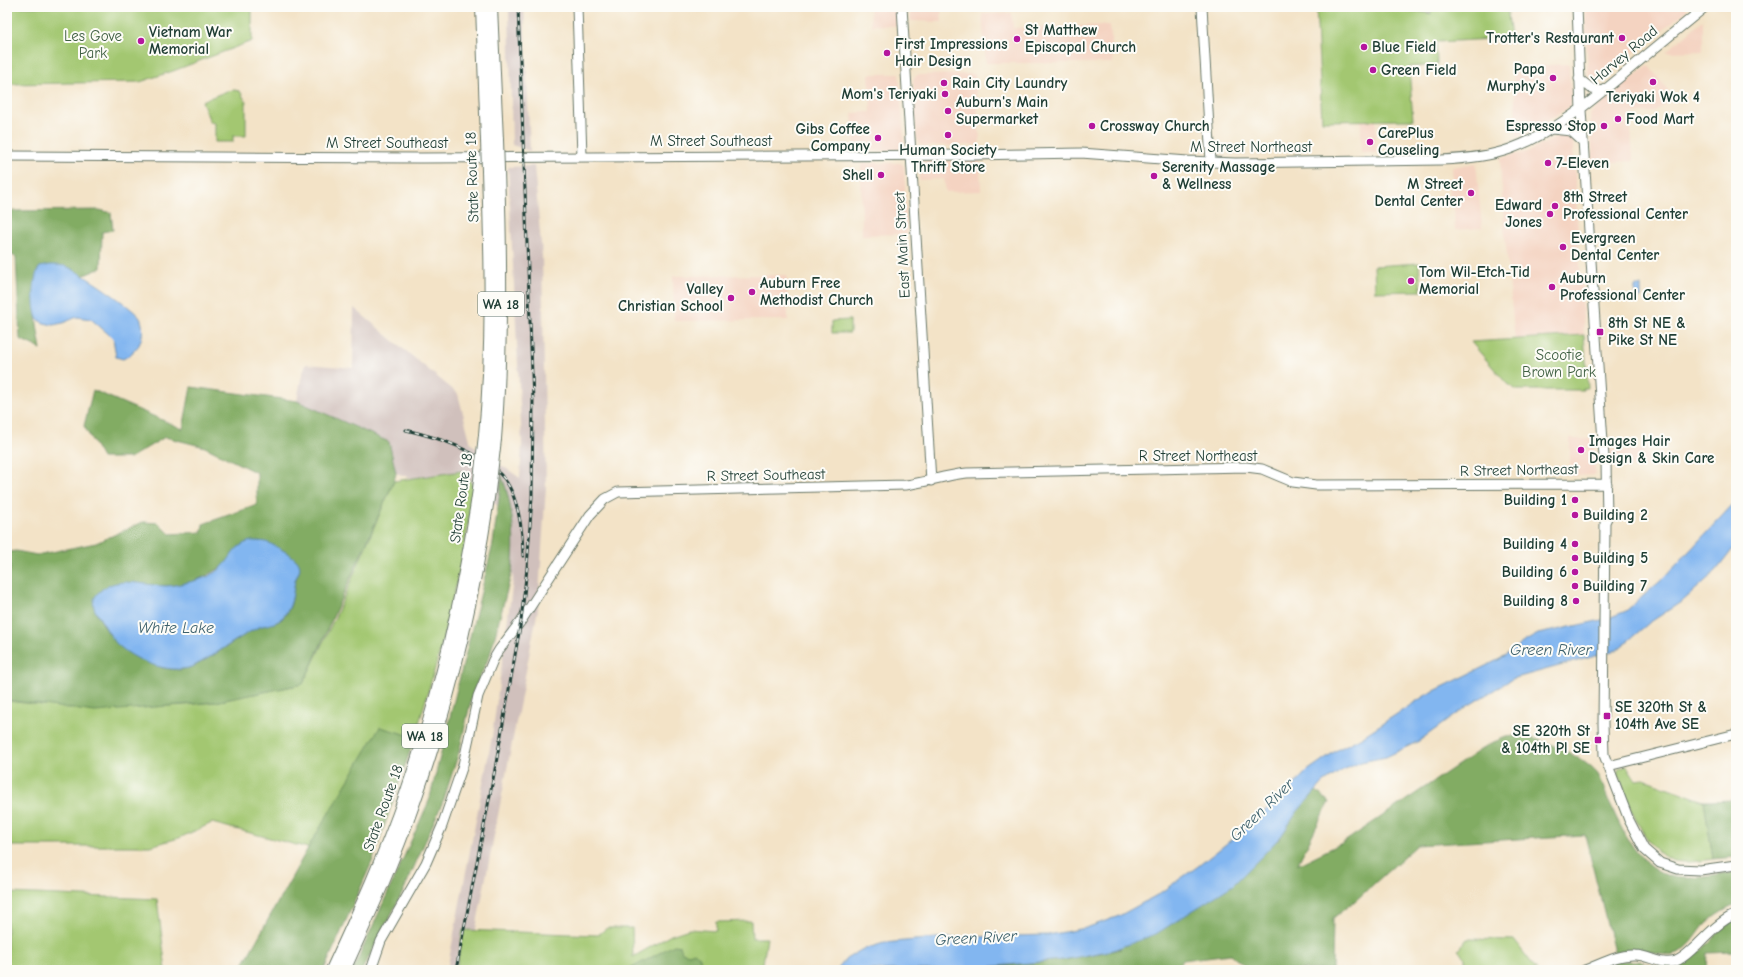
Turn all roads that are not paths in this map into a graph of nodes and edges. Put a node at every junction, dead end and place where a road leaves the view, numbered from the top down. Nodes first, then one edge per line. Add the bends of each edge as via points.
1 (482, 7) edge
2 (492, 7) edge
3 (576, 7) edge
4 (902, 7) edge
5 (1202, 7) edge
6 (1577, 7) edge
7 (1704, 7) edge
8 (1580, 79) junction
9 (1604, 91) junction
10 (1580, 110) junction
11 (1552, 129) junction
12 (492, 140) junction
13 (1582, 141) junction
14 (911, 155) junction
15 (7, 156) edge
16 (582, 156) junction
17 (1211, 162) junction
18 (930, 466) junction
19 (951, 475) junction
20 (931, 480) junction
21 (913, 484) junction
22 (1604, 484) junction
23 (484, 490) junction
24 (1736, 734) edge
25 (1608, 766) junction
26 (1736, 865) edge
27 (1736, 914) edge
28 (332, 970) edge
29 (344, 970) edge
30 (371, 970) edge
31 (1585, 970) edge

1 - 12 highway, State Route 18 / WA 18
2 - 12 highway, State Route 18 / WA 18
3 - 16 main road
4 - 14 main road, East Main Street
5 - 17 main road
6 - 8 main road
7 - 9 main road, Harvey Road
8 - 9 main road via 1592,89
8 - 10 main road
9 - 10 main road, Harvey Road
10 - 11 main road, M Street Northeast
10 - 13 main road
11 - 13 main road via 1571,131
11 - 17 main road, M Street Northeast via 1510,149 1468,158
12 - 23 highway, State Route 18 / WA 18, bridge via 490,437
13 - 22 main road via 1606,462
14 - 16 main road, M Street Southeast
14 - 17 main road, M Street Northeast via 1080,153
14 - 18 main road, East Main Street
15 - 16 main road, M Street Southeast
18 - 19 main road
18 - 20 main road, East Main Street
18 - 21 main road
19 - 20 main road, R Street Northeast
19 - 22 main road, R Street Northeast via 1246,467 1262,469 1293,482 1316,485
20 - 21 main road, R Street Southeast
21 - 30 main road, R Street Southeast via 632,491 618,492 603,501 590,515 488,670 478,696 463,765 435,844 380,941
22 - 25 main road via 1607,518 1603,744
23 - 28 highway, State Route 18 / WA 18 via 448,654 429,724 383,856
23 - 29 highway, State Route 18 / WA 18 via 479,556 467,619 433,747 397,848
24 - 25 main road
25 - 26 main road via 1636,836 1644,849 1660,864 1678,869 1700,870
27 - 31 main road via 1722,921 1686,955 1677,960 1663,962 1639,955 1628,955

